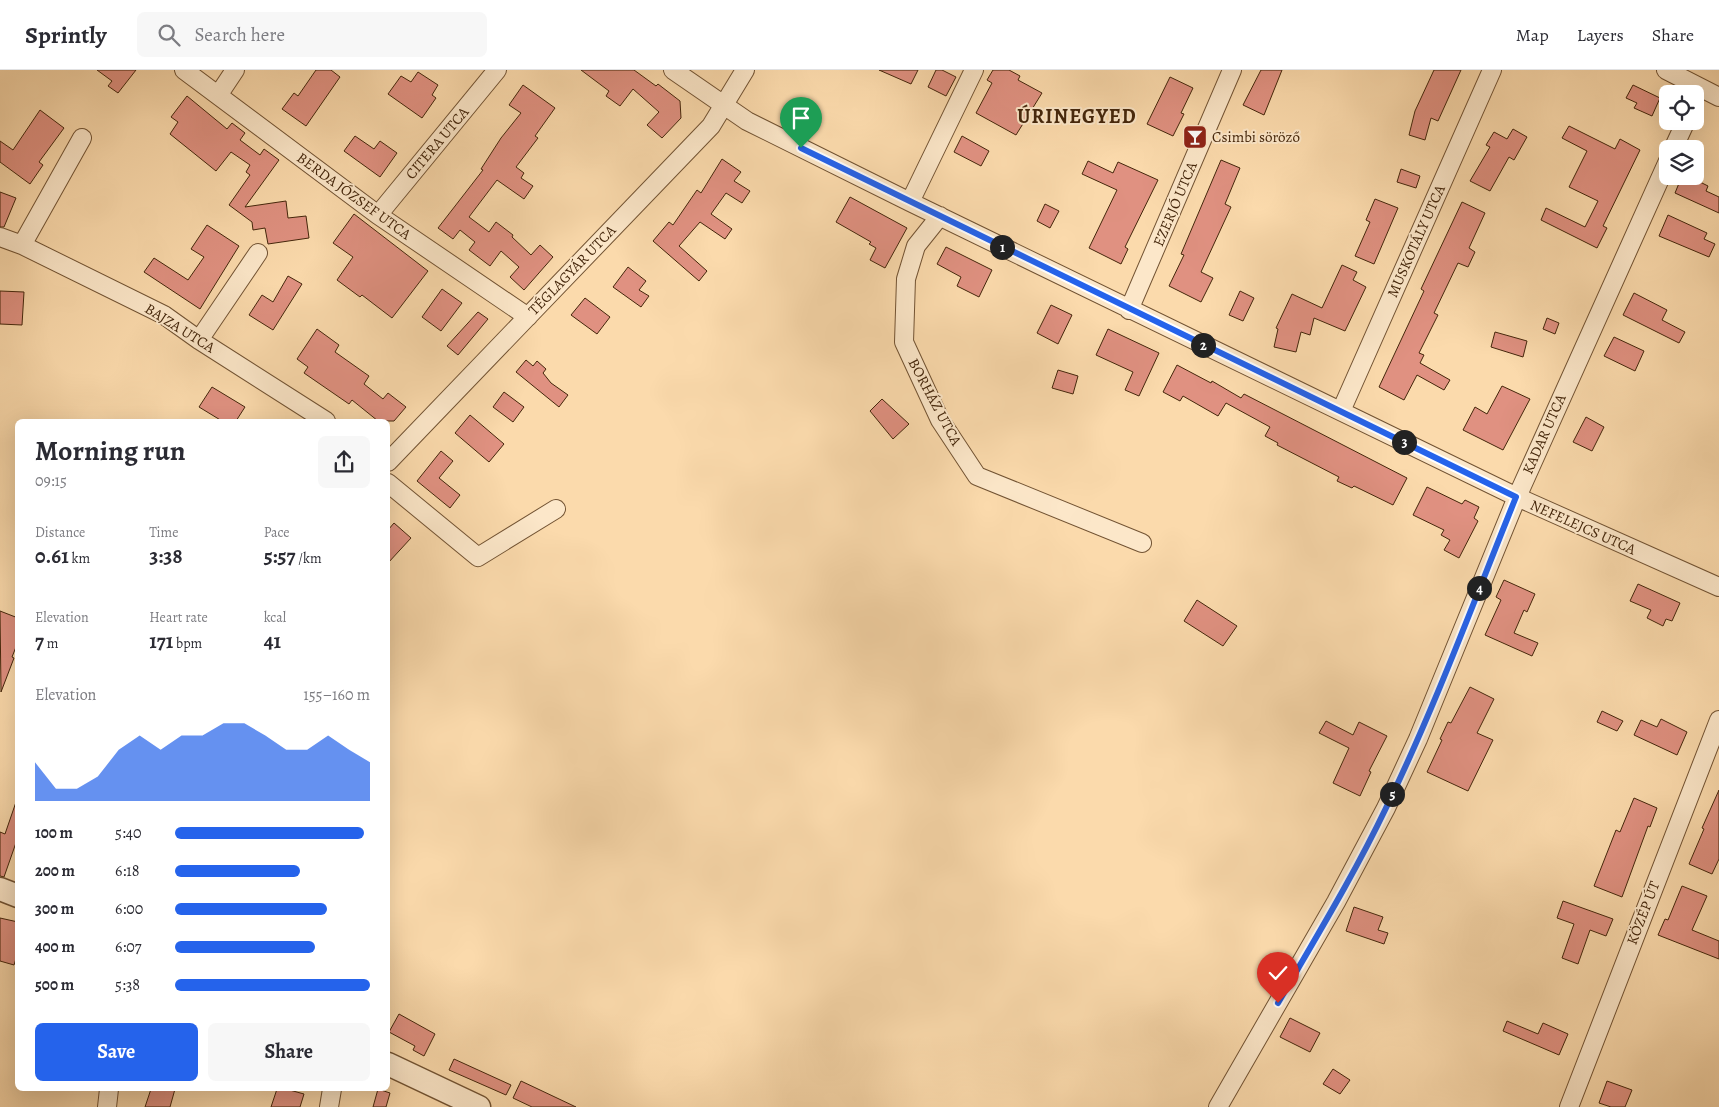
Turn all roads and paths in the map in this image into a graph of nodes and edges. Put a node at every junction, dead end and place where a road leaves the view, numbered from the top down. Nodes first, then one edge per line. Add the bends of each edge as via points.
1 (184, 70) edge
2 (235, 70) edge
3 (497, 70) edge
4 (673, 70) edge
5 (745, 70) edge
6 (974, 70) edge
7 (1232, 70) edge
8 (1492, 70) edge
9 (1666, 70) edge
10 (1685, 85) edge
11 (219, 94) junction
12 (1704, 96) edge
13 (1719, 97) edge
14 (724, 105) junction
15 (82, 138) dead end
16 (1659, 181) edge
17 (910, 202) junction
18 (378, 215) junction
19 (940, 216) junction
20 (0, 237) edge
21 (22, 245) junction
22 (258, 253) dead end
23 (1130, 310) junction
24 (528, 316) junction
25 (199, 340) junction
26 (1341, 412) junction
27 (323, 419) edge
28 (390, 459) edge
29 (390, 485) edge
30 (1516, 497) junction
31 (556, 509) dead end
32 (1142, 543) dead end
33 (1719, 587) edge
34 (1719, 720) edge
35 (0, 889) edge
36 (15, 895) edge
37 (390, 1065) edge
38 (109, 1091) edge
39 (332, 1091) edge
40 (107, 1107) edge
41 (329, 1107) edge
42 (479, 1107) edge
43 (1218, 1107) edge
44 (1569, 1107) edge

1 - 11 street, BERDA JÓZSEF UTCA
2 - 11 street
3 - 18 street, CITERA UTCA
4 - 14 street, NEFELEJCS UTCA
5 - 14 street, TÉGLAGYÁR UTCA
6 - 17 street
7 - 23 street, EZERJÓ UTCA
8 - 26 street, MUSKOTÁLY UTCA
9 - 10 street
11 - 18 street, BERDA JÓZSEF UTCA
12 - 13 street
14 - 17 street, NEFELEJCS UTCA via 747,121
14 - 24 street, TÉGLAGYÁR UTCA via 711,126
15 - 21 street
16 - 30 street, KADAR UTCA
17 - 19 street, NEFELEJCS UTCA
18 - 24 street, BERDA JÓZSEF UTCA
19 - 23 street, NEFELEJCS UTCA
19 - 32 street, BORHÁZ UTCA via 916,246 906,279 904,342 940,420 977,476
20 - 21 street, BAJZA UTCA
21 - 25 street, BAJZA UTCA via 164,315
22 - 25 street
23 - 26 street, NEFELEJCS UTCA
24 - 28 street, TÉGLAGYÁR UTCA
25 - 27 street, BAJZA UTCA
26 - 30 street, NEFELEJCS UTCA
29 - 31 street via 478,557
30 - 33 street, NEFELEJCS UTCA
30 - 43 street, KADAR UTCA via 1418,739 1386,808
34 - 44 street, KÖZÉP ÚT
35 - 36 street
37 - 42 street
38 - 40 street
39 - 41 street

